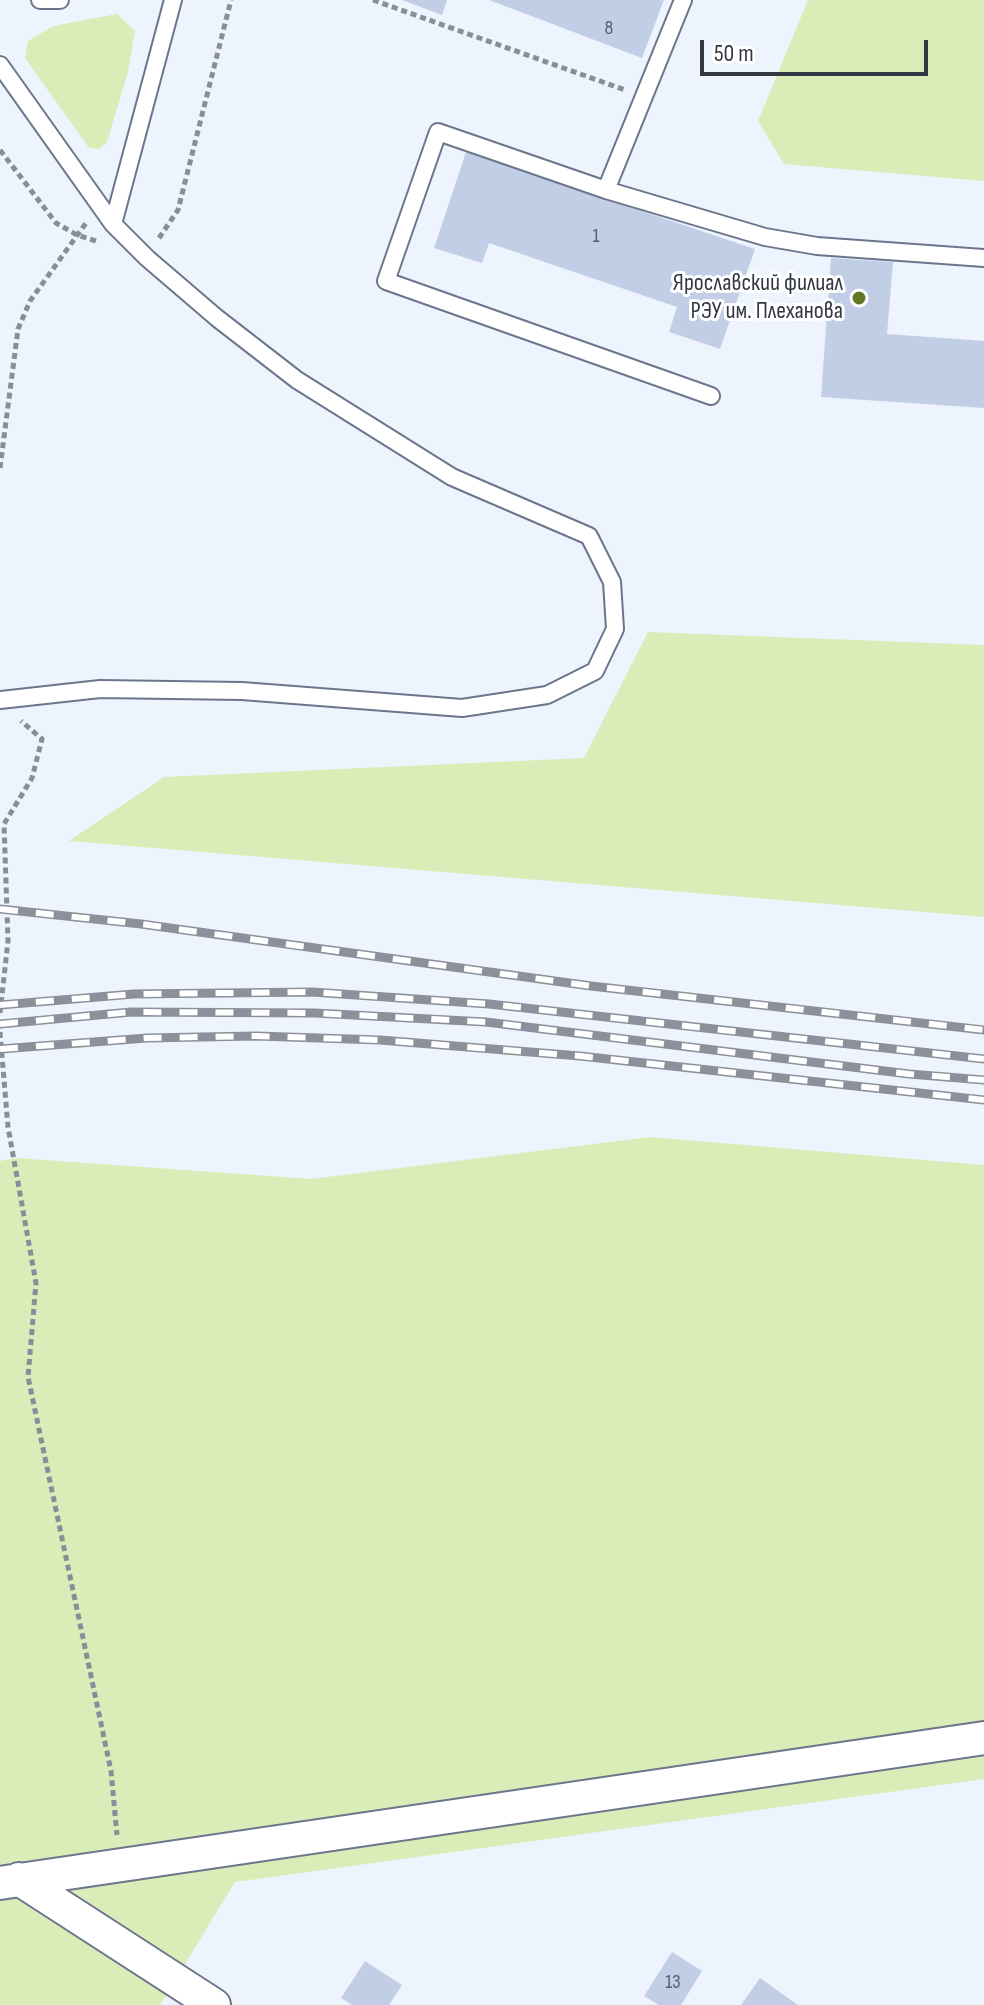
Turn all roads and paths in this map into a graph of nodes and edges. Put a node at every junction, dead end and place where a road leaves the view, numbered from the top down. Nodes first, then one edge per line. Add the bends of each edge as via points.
1 (40, 0) edge
2 (60, 0) edge
3 (173, 0) edge
4 (373, 0) edge
5 (683, 0) edge
6 (0, 65) edge
7 (644, 97) junction
8 (606, 190) junction
9 (108, 218) junction
10 (984, 258) edge
11 (711, 396) dead end
12 (0, 468) edge
13 (0, 700) edge
14 (14, 715) dead end
15 (0, 1013) edge
16 (0, 1032) edge
17 (984, 1738) edge
18 (120, 1865) junction
19 (10, 1881) edge
20 (214, 2005) edge

1 - 2 lane
3 - 9 lane
4 - 7 path
5 - 7 lane
6 - 9 lane
7 - 8 lane
8 - 10 lane via 765,237
8 - 11 lane via 438,132 386,281
9 - 12 path via 86,223 30,301 18,329
9 - 13 lane via 147,258 297,380 452,477 589,536 612,582 615,629 595,671 547,695 462,708 242,691 100,689
14 - 15 path via 42,739 32,778 4,824 8,941
16 - 18 path via 8,1127 36,1283 28,1377 111,1771
17 - 18 street
18 - 19 street
19 - 20 street

